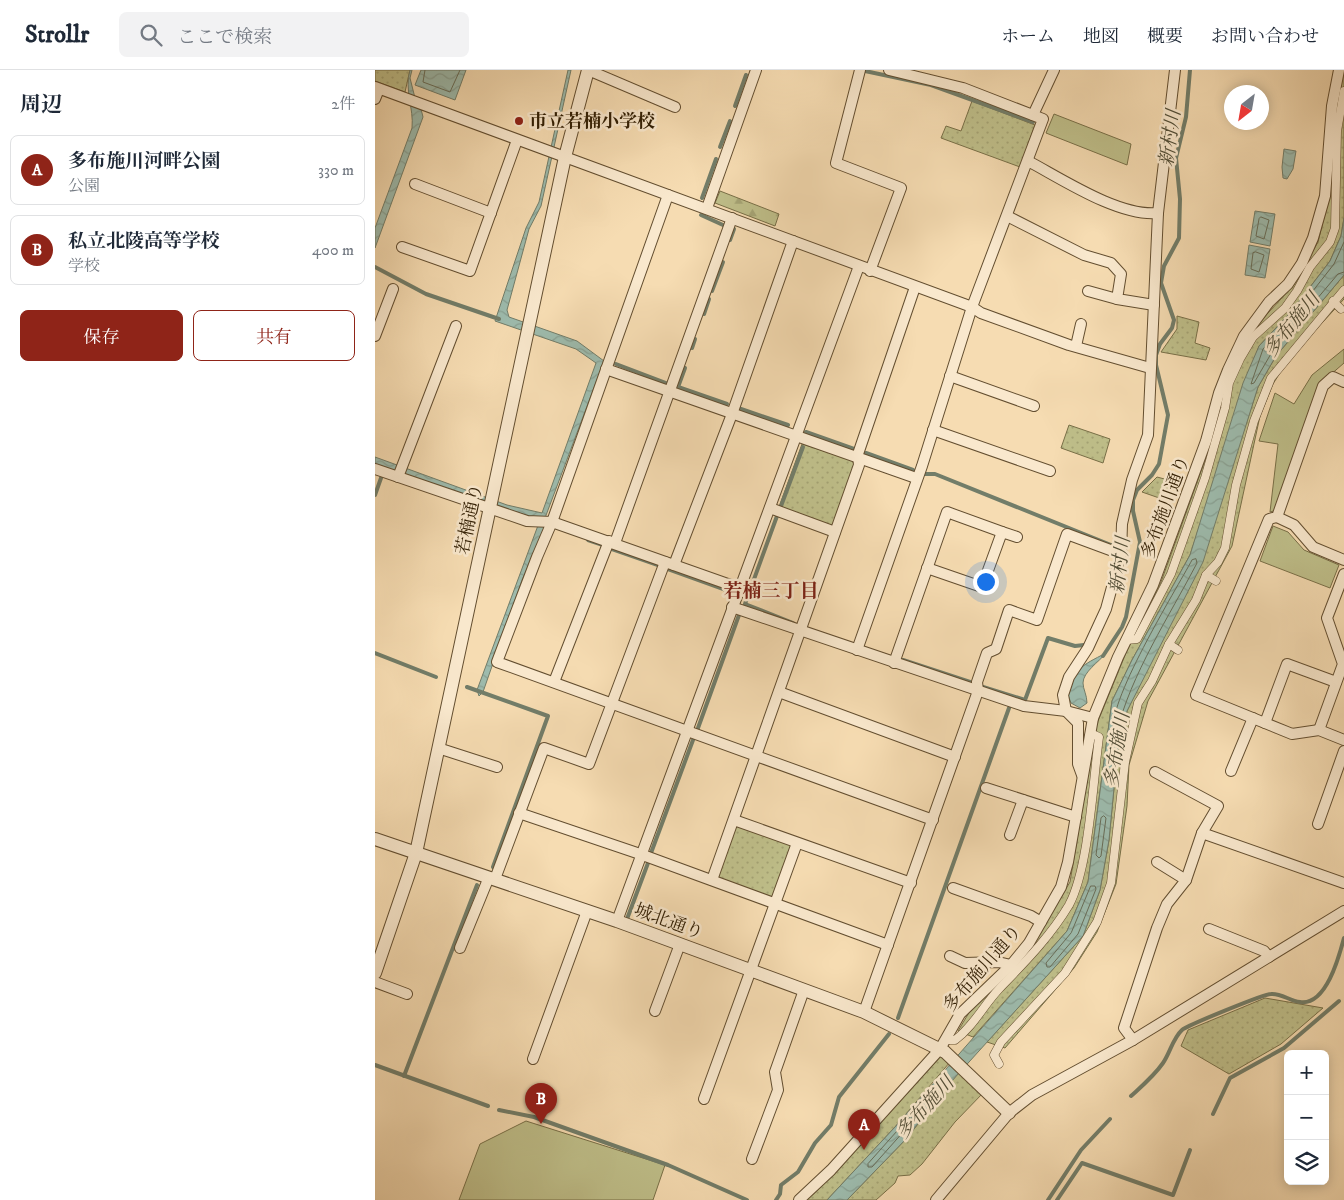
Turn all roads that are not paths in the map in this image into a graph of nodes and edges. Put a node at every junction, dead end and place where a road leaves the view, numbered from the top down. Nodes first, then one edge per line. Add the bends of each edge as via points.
1 (588, 70) edge
2 (756, 70) edge
3 (860, 70) edge
4 (1054, 70) edge
5 (1175, 70) edge
6 (1339, 70) edge
7 (896, 71) edge
8 (1341, 87) edge
9 (377, 88) edge
10 (375, 99) edge
11 (675, 108) dead end
12 (1033, 115) junction
13 (517, 140) junction
14 (556, 154) junction
15 (1028, 161) junction
16 (415, 184) dead end
17 (668, 194) junction
18 (707, 208) junction
19 (491, 212) junction
20 (1158, 213) junction
21 (1007, 216) junction
22 (732, 218) junction
23 (793, 241) junction
24 (402, 247) dead end
25 (859, 266) junction
26 (870, 271) junction
27 (915, 287) junction
28 (393, 288) dead end
29 (1344, 290) edge
30 (1088, 291) dead end
31 (1117, 299) junction
32 (1333, 301) junction
33 (972, 306) junction
34 (1153, 306) junction
35 (1341, 309) dead end
36 (1081, 324) dead end
37 (456, 326) dead end
38 (375, 336) edge
39 (1076, 346) junction
40 (1150, 368) junction
41 (606, 369) junction
42 (950, 376) junction
43 (1344, 382) edge
44 (669, 392) junction
45 (1034, 406) dead end
46 (731, 414) junction
47 (933, 430) junction
48 (796, 437) junction
49 (859, 459) junction
50 (375, 469) edge
51 (1050, 471) dead end
52 (399, 477) junction
53 (916, 478) junction
54 (770, 508) junction
55 (489, 509) junction
56 (1277, 516) junction
57 (1178, 517) junction
58 (1190, 521) junction
59 (545, 522) junction
60 (1230, 524) junction
61 (1240, 525) dead end
62 (835, 532) junction
63 (1002, 532) junction
64 (1017, 537) dead end
65 (612, 542) junction
66 (1121, 554) junction
67 (1344, 560) edge
68 (670, 563) junction
69 (927, 568) junction
70 (1344, 574) edge
71 (1206, 576) junction
72 (1216, 581) dead end
73 (739, 588) junction
74 (732, 608) junction
75 (801, 631) junction
76 (1126, 640) junction
77 (1169, 644) junction
78 (857, 650) junction
79 (1178, 650) dead end
80 (893, 663) junction
81 (554, 682) junction
82 (1336, 682) junction
83 (978, 691) junction
84 (779, 692) junction
85 (613, 703) junction
86 (1066, 711) junction
87 (1093, 718) junction
88 (1253, 718) junction
89 (1265, 723) junction
90 (686, 729) junction
91 (1319, 730) junction
92 (1090, 733) junction
93 (1344, 740) edge
94 (438, 748) junction
95 (1344, 751) edge
96 (757, 755) junction
97 (955, 757) junction
98 (497, 767) dead end
99 (1155, 772) dead end
100 (1231, 772) dead end
101 (1083, 777) junction
102 (986, 788) dead end
103 (1023, 800) junction
104 (519, 813) junction
105 (1076, 817) junction
106 (734, 820) junction
107 (933, 820) junction
108 (1318, 824) dead end
109 (1202, 832) junction
110 (1010, 835) dead end
111 (375, 838) edge
112 (797, 843) junction
113 (416, 853) junction
114 (640, 854) junction
115 (1157, 862) dead end
116 (492, 878) junction
117 (712, 880) junction
118 (1186, 880) junction
119 (911, 883) junction
120 (1344, 883) edge
121 (953, 888) dead end
122 (1055, 897) junction
123 (775, 904) junction
124 (1069, 904) junction
125 (587, 911) junction
126 (1344, 911) edge
127 (617, 921) junction
128 (1040, 924) junction
129 (1209, 929) dead end
130 (1050, 932) junction
131 (680, 944) junction
132 (888, 945) junction
133 (460, 948) dead end
134 (950, 956) dead end
135 (1269, 957) junction
136 (1011, 965) junction
137 (752, 970) junction
138 (375, 972) edge
139 (375, 982) edge
140 (804, 990) junction
141 (407, 994) dead end
142 (655, 1011) dead end
143 (864, 1012) junction
144 (1133, 1040) junction
145 (943, 1047) junction
146 (533, 1059) dead end
147 (999, 1064) dead end
148 (704, 1099) dead end
149 (1009, 1113) junction
150 (752, 1160) dead end
151 (799, 1200) edge
152 (936, 1200) edge

1 - 11 street
1 - 14 street, 若楠通り
2 - 18 street
3 - 26 street via 836,163 901,188
4 - 12 street
5 - 20 street
6 - 8 street, 多布施川通り
7 - 12 street via 963,88
8 - 57 street, 多布施川通り via 1325,196 1313,238 1288,284 1269,302 1244,336 1219,393 1206,441
8 - 58 street via 1335,228 1330,242 1310,267 1297,292 1285,308 1253,336 1240,359 1229,383 1208,469
9 - 10 street
9 - 13 street
12 - 15 street via 1043,119
13 - 14 street
13 - 19 street
14 - 17 street
14 - 55 street, 若楠通り via 529,322
15 - 20 street via 1101,200 1149,214
15 - 21 street
16 - 19 street
17 - 18 street
17 - 41 street
18 - 22 street
19 - 24 street via 470,271
20 - 34 street
21 - 31 street via 1083,254 1111,263 1121,274
21 - 33 street
22 - 23 street
22 - 44 street
23 - 25 street
23 - 46 street
25 - 26 street
25 - 48 street
26 - 27 street
27 - 33 street
27 - 49 street
28 - 38 street
29 - 32 street
30 - 31 street
31 - 34 street
32 - 35 street
32 - 60 street via 1271,378 1254,421 1236,485
33 - 39 street via 981,313
33 - 42 street
34 - 40 street
36 - 39 street
37 - 52 street
39 - 40 street
40 - 66 street via 1148,435 1132,480 1122,524
41 - 44 street
41 - 59 street
42 - 45 street
42 - 47 street
43 - 56 street via 1333,378 1323,386
44 - 46 street
44 - 65 street
46 - 48 street
46 - 68 street
47 - 51 street
47 - 53 street
48 - 49 street
48 - 54 street
49 - 53 street
49 - 62 street
50 - 52 street
52 - 55 street
53 - 78 street
54 - 62 street
54 - 73 street
55 - 59 street
55 - 94 street, 若楠通り
56 - 67 street via 1294,525 1313,546
56 - 88 street via 1269,520 1196,695
57 - 58 street
57 - 76 street, 多布施川通り via 1153,585
58 - 76 street via 1171,574 1151,615 1137,639
59 - 65 street
59 - 81 street via 497,662
60 - 61 street
60 - 71 street via 1225,548
62 - 75 street
63 - 64 street
63 - 69 street via 982,587
63 - 69 street via 947,512
65 - 68 street
65 - 81 street
66 - 83 street via 1067,534 1037,620 1009,610 996,649 987,652 977,682
66 - 86 street via 1106,609 1088,648 1069,677 1063,695
68 - 73 street
68 - 85 street
69 - 80 street
70 - 82 street via 1327,618 1343,664
71 - 72 street
71 - 77 street via 1199,603
73 - 74 street
74 - 75 street
74 - 90 street
75 - 78 street
75 - 84 street
76 - 87 street, 多布施川通り
77 - 79 street
77 - 147 street via 1155,684 1138,703 1116,876 1084,945 1054,985 1001,1042 994,1055
78 - 80 street
80 - 83 street
81 - 85 street
82 - 89 street via 1287,664
82 - 91 street
83 - 86 street via 1024,706
83 - 97 street
84 - 96 street
84 - 97 street
85 - 90 street
85 - 104 street via 589,764 544,748
86 - 87 street
86 - 101 street via 1078,723 1078,764
87 - 92 street, 多布施川通り
88 - 89 street
88 - 100 street
89 - 91 street via 1292,734
90 - 96 street
90 - 114 street
91 - 93 street
92 - 101 street, 多布施川通り
92 - 124 street via 1099,737 1098,746 1085,848
94 - 98 street
94 - 113 street, 若楠通り
95 - 108 street
96 - 106 street
96 - 107 street
97 - 107 street
99 - 109 street via 1218,806
101 - 105 street, 多布施川通り
102 - 103 street
103 - 105 street
103 - 110 street
104 - 114 street
104 - 116 street
105 - 122 street, 多布施川通り via 1069,862
106 - 112 street
106 - 117 street
107 - 119 street
109 - 118 street
109 - 120 street
111 - 113 street, 城北通り
112 - 119 street
112 - 123 street
113 - 116 street, 城北通り
113 - 138 street, 若楠通り
114 - 117 street
114 - 127 street
115 - 118 street
116 - 125 street, 城北通り
116 - 133 street
117 - 123 street
118 - 144 street via 1167,904 1157,928 1124,1028
119 - 132 street
121 - 128 street via 1031,916
122 - 124 street
122 - 128 street, 多布施川通り
123 - 132 street
123 - 137 street
124 - 130 street
125 - 127 street, 城北通り
125 - 146 street
126 - 135 street
127 - 131 street, 城北通り
128 - 130 street
128 - 136 street, 多布施川通り
129 - 135 street via 1264,951
130 - 145 street via 980,1010 968,1031
131 - 137 street, 城北通り
131 - 142 street
132 - 143 street
134 - 136 street via 965,963
135 - 144 street
136 - 145 street, 多布施川通り via 960,1014
137 - 140 street, 城北通り
137 - 148 street
139 - 141 street
140 - 143 street, 城北通り
140 - 150 street via 775,1072 778,1090
143 - 145 street, 城北通り
144 - 149 street via 1032,1095
145 - 149 street, 城北通り
145 - 151 street, 多布施川通り via 831,1170
149 - 152 street

